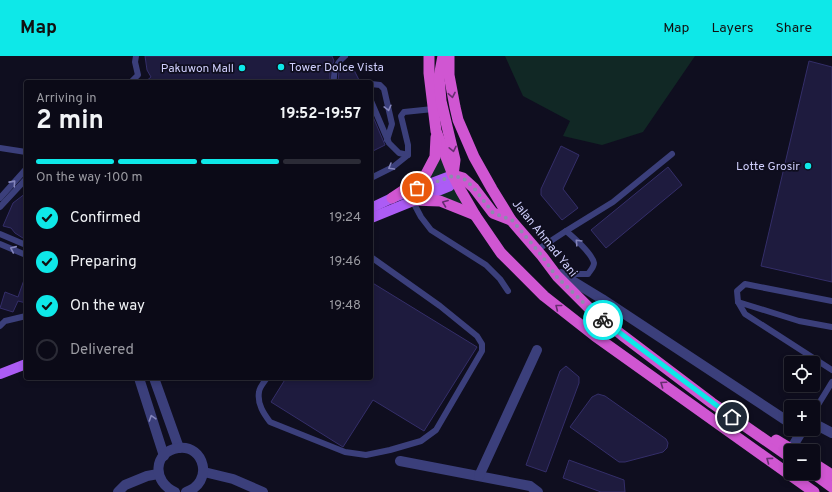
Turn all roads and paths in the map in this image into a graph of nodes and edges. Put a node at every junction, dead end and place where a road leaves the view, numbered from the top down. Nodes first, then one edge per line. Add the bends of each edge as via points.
1 (136, 56) edge
2 (345, 56) edge
3 (429, 56) edge
4 (443, 56) edge
5 (449, 56) edge
6 (133, 80) edge
7 (334, 80) edge
8 (373, 84) edge
9 (373, 106) edge
10 (433, 109) junction
11 (436, 131) junction
12 (387, 140) junction
13 (0, 148) edge
14 (24, 152) edge
15 (672, 154) dead end
16 (408, 155) junction
17 (24, 171) edge
18 (453, 176) junction
19 (373, 177) edge
20 (24, 181) edge
21 (0, 198) edge
22 (392, 198) junction
23 (412, 200) junction
24 (0, 207) edge
25 (373, 207) edge
26 (475, 215) junction
27 (373, 217) edge
28 (512, 220) junction
29 (566, 230) junction
30 (0, 234) edge
31 (0, 244) edge
32 (24, 244) edge
33 (539, 253) junction
34 (24, 254) edge
35 (373, 258) edge
36 (560, 274) junction
37 (508, 291) dead end
38 (832, 301) edge
39 (738, 302) junction
40 (0, 315) edge
41 (24, 316) edge
42 (4, 321) junction
43 (0, 326) edge
44 (832, 327) edge
45 (537, 350) dead end
46 (24, 365) edge
47 (832, 370) edge
48 (1, 371) edge
49 (140, 380) edge
50 (155, 380) edge
51 (266, 380) edge
52 (832, 382) edge
53 (820, 402) edge
54 (784, 418) edge
55 (820, 427) edge
56 (832, 433) edge
57 (784, 447) edge
58 (179, 448) junction
59 (784, 448) edge
60 (164, 456) junction
61 (400, 461) dead end
62 (820, 470) edge
63 (204, 472) junction
64 (158, 474) junction
65 (820, 474) edge
66 (832, 475) edge
67 (479, 476) junction
68 (832, 487) edge
69 (191, 491) edge
70 (118, 492) edge
71 (175, 492) edge
72 (262, 492) edge
73 (538, 492) edge
74 (814, 492) edge

1 - 6 lane via 138,76
2 - 7 lane via 335,68
3 - 10 highway
4 -> 18 highway via 439,78 455,160
5 -> 28 highway, Jalan Ahmad Yani via 449,75 458,120 474,157
8 -> 12 lane via 380,85 384,89 392,124
9 - 12 lane
10 - 11 highway
10 - 16 lane via 404,112 401,116
11 - 18 highway
11 - 22 highway via 436,157 425,176
12 - 16 lane via 393,149
13 - 14 lane
15 - 29 lane via 613,202
16 -> 19 lane via 393,167
21 -> 17 lane
18 - 22 main road
18 - 23 main road via 450,186
18 - 26 highway
18 - 28 highway via 463,178 474,188 493,213
20 - 24 lane
22 - 25 main road
26 -> 23 highway via 440,201
23 - 27 main road
23 - 37 lane via 431,230 486,265
74 -> 26 highway via 595,336 544,296 502,253
28 - 33 highway, Jalan Ahmad Yani
29 - 33 lane
36 -> 29 lane via 588,274 594,262
30 - 32 lane
34 -> 31 lane
33 - 36 highway
33 - 59 highway, Jalan Ahmad Yani via 556,276 611,327 712,403
35 - 51 lane via 440,306 477,336 482,344 482,351 436,430 421,442 390,450 366,455 344,452 270,422 259,402 258,391
36 - 54 street
36 - 57 highway via 628,335
38 - 39 lane via 745,284 737,291
39 - 44 lane via 799,321
39 - 47 lane via 745,314
40 - 42 lane
41 - 42 lane
42 - 43 lane
45 - 67 street
46 - 48 main road
60 -> 49 street
50 - 58 street
52 - 53 lane
55 - 56 street
58 - 60 street
58 - 63 street via 189,449 197,455
60 - 64 street via 159,464
61 - 67 street
62 - 66 highway
63 - 69 street via 198,485
63 - 72 street via 233,479
64 - 70 street via 125,485
64 - 71 street via 168,489
65 - 68 highway
67 - 73 street via 530,486

